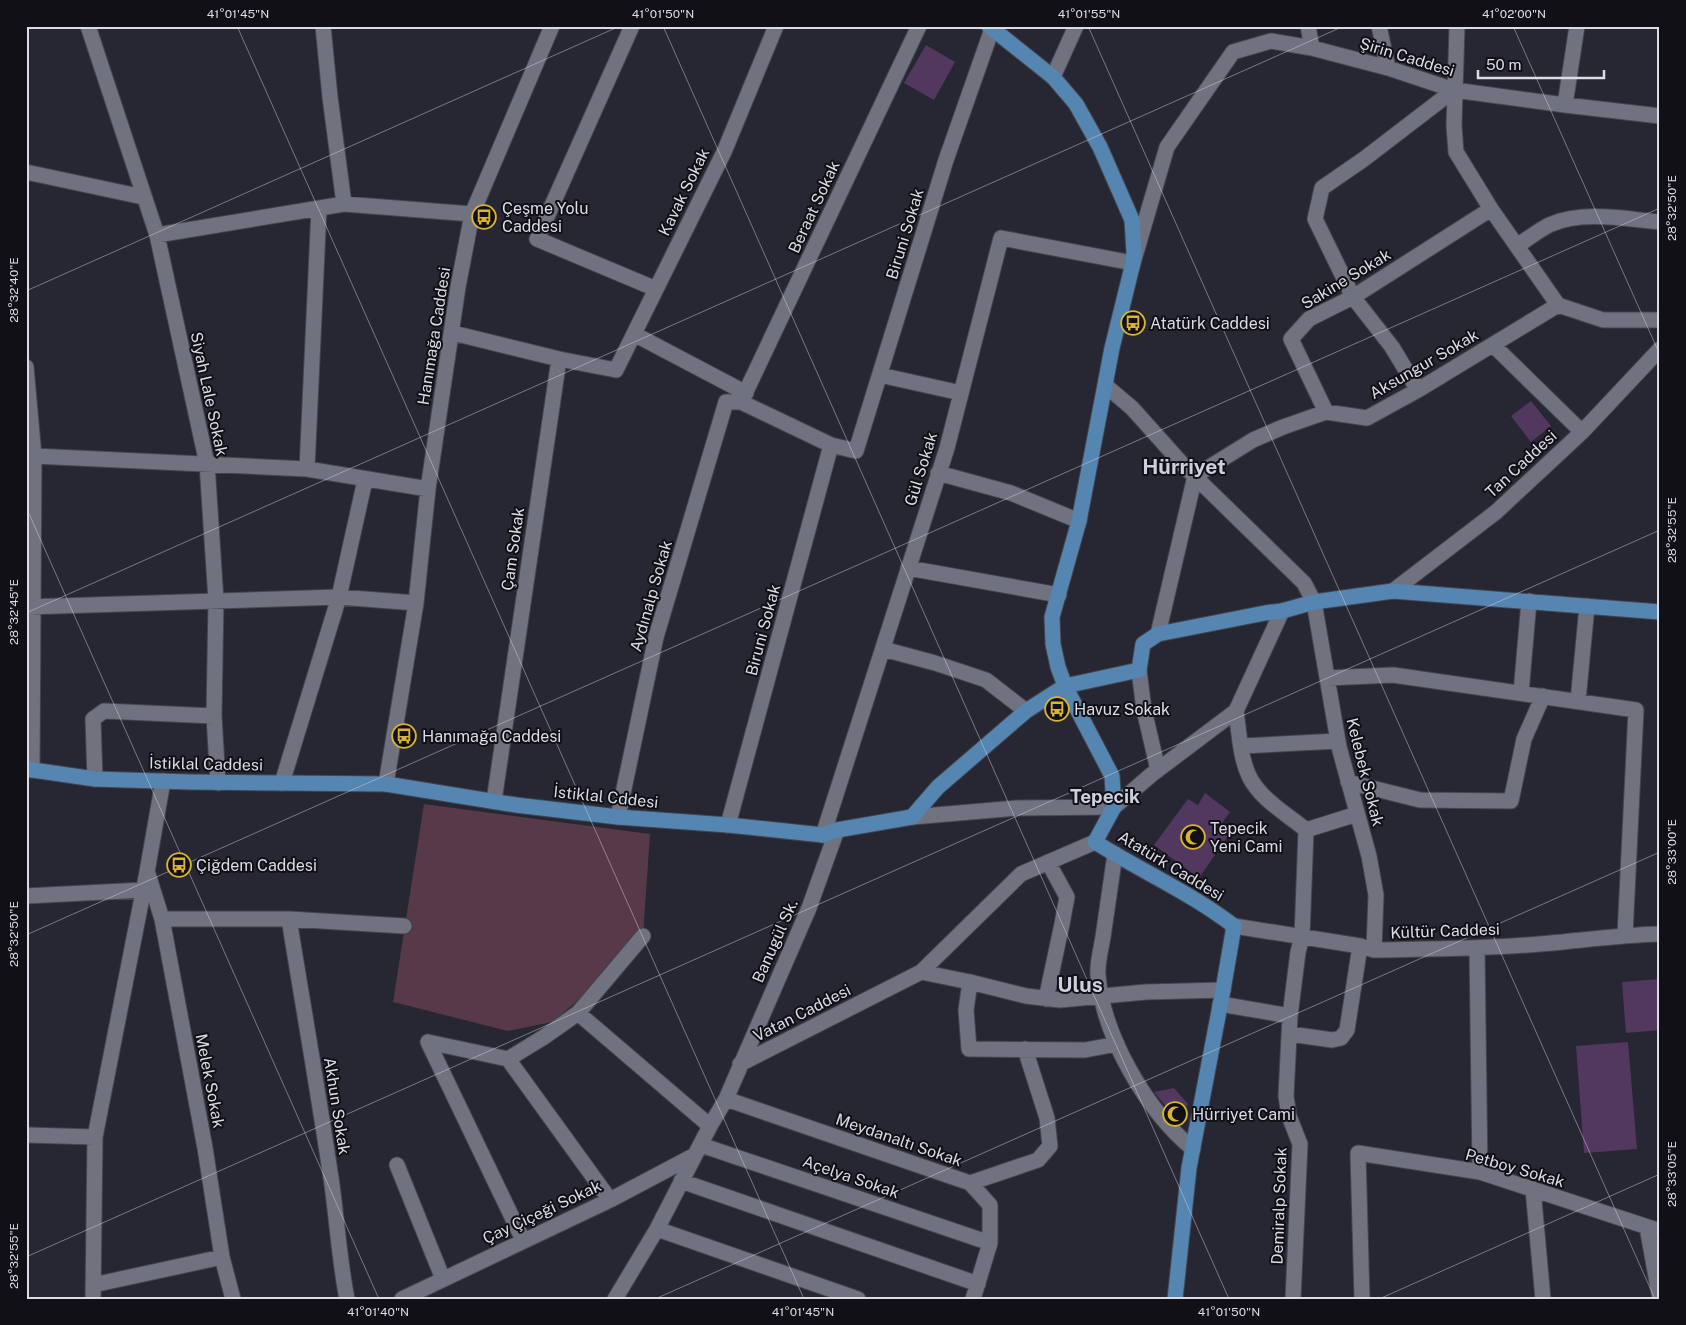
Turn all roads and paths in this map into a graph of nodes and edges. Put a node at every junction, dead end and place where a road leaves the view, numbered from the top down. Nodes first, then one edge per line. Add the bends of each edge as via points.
1 (88, 26) edge
2 (323, 26) edge
3 (552, 26) edge
4 (632, 26) edge
5 (776, 26) edge
6 (919, 26) edge
7 (1076, 26) edge
8 (1308, 26) edge
9 (1379, 26) edge
10 (1457, 26) edge
11 (1577, 26) edge
12 (990, 28) edge
13 (1312, 48) junction
14 (1388, 68) junction
15 (1053, 77) junction
16 (1454, 90) junction
17 (1566, 106) junction
18 (1660, 116) edge
19 (26, 172) edge
20 (143, 196) junction
21 (344, 204) junction
22 (319, 208) junction
23 (1491, 209) junction
24 (472, 214) junction
25 (1660, 222) edge
26 (157, 235) junction
27 (1517, 246) junction
28 (1133, 263) junction
29 (656, 289) junction
30 (1353, 297) junction
31 (1558, 306) junction
32 (1660, 320) edge
33 (452, 333) junction
34 (634, 334) junction
35 (1492, 344) junction
36 (1660, 349) edge
37 (560, 359) junction
38 (26, 367) edge
39 (880, 375) junction
40 (1106, 386) junction
41 (1418, 390) junction
42 (961, 393) junction
43 (743, 398) junction
44 (1326, 412) junction
45 (29, 418) edge
46 (1582, 432) junction
47 (831, 444) junction
48 (34, 456) junction
49 (207, 464) junction
50 (307, 469) junction
51 (938, 472) junction
52 (1195, 476) junction
53 (365, 480) junction
54 (428, 489) junction
55 (1079, 521) junction
56 (30, 547) edge
57 (908, 568) junction
58 (1393, 591) junction
59 (1058, 594) junction
60 (339, 597) junction
61 (216, 600) junction
62 (1529, 601) junction
63 (1314, 602) junction
64 (416, 603) junction
65 (1660, 603) edge
66 (1590, 606) junction
67 (30, 607) edge
68 (1282, 611) junction
69 (1660, 612) edge
70 (1158, 634) junction
71 (883, 649) junction
72 (1139, 670) junction
73 (1327, 678) junction
74 (1065, 686) junction
75 (1533, 695) junction
76 (1578, 701) junction
77 (1026, 711) junction
78 (1236, 711) junction
79 (214, 716) junction
80 (1338, 741) junction
81 (1242, 746) junction
82 (29, 770) edge
83 (1158, 770) junction
84 (95, 779) junction
85 (163, 781) junction
86 (218, 782) junction
87 (282, 782) junction
88 (1348, 782) junction
89 (386, 784) junction
90 (494, 801) junction
91 (1114, 808) junction
92 (1357, 814) junction
93 (618, 817) junction
94 (912, 817) junction
95 (728, 825) junction
96 (1306, 830) junction
97 (830, 833) junction
98 (1095, 842) junction
99 (1116, 854) junction
100 (1048, 862) junction
101 (147, 872) junction
102 (143, 890) junction
103 (26, 896) edge
104 (289, 919) junction
105 (162, 920) junction
106 (404, 926) dead end
107 (1234, 926) junction
108 (1660, 934) edge
109 (1625, 935) junction
110 (643, 936) dead end
111 (1302, 937) junction
112 (1367, 948) junction
113 (1476, 948) junction
114 (921, 972) junction
115 (970, 982) junction
116 (1102, 996) junction
117 (1222, 997) junction
118 (1046, 999) junction
119 (578, 1012) junction
120 (1290, 1016) junction
121 (1290, 1034) junction
122 (1117, 1044) junction
123 (1025, 1049) junction
124 (508, 1058) junction
125 (740, 1064) junction
126 (726, 1099) junction
127 (710, 1126) junction
128 (26, 1135) edge
129 (95, 1137) junction
130 (1192, 1149) junction
131 (698, 1150) junction
132 (397, 1165) dead end
133 (1480, 1172) junction
134 (682, 1181) junction
135 (970, 1183) junction
136 (1533, 1190) junction
137 (610, 1200) junction
138 (657, 1229) junction
139 (1653, 1229) edge
140 (523, 1240) junction
141 (990, 1243) junction
142 (222, 1257) junction
143 (443, 1278) junction
144 (978, 1284) junction
145 (93, 1292) edge
146 (233, 1299) edge
147 (347, 1299) edge
148 (402, 1299) edge
149 (615, 1299) edge
150 (858, 1299) edge
151 (973, 1299) edge
152 (1175, 1299) edge
153 (1293, 1299) edge
154 (1362, 1299) edge
155 (1543, 1299) edge
156 (1660, 1299) edge

1 - 20 street, Siyah Lale Sokak
2 - 21 street
3 - 24 street, Hanımağa Caddesi
4 - 29 street via 537,239
5 - 29 street, Kavak Sokak via 724,152
6 - 43 street, Beraat Sokak
7 - 15 street
8 - 13 street
9 - 14 street
10 - 16 street
11 - 17 street
12 - 15 main road, Atatürk Caddesi
12 - 39 street, Biruni Sokak
13 - 14 street, Şirin Caddesi
13 - 28 street, Şirin Caddesi via 1271,41 1234,52 1167,147
14 - 16 street, Şirin Caddesi
15 - 28 main road, Atatürk Caddesi via 1076,104 1116,182 1132,220
16 - 17 street, Şirin Caddesi
16 - 23 street via 1456,152
16 - 30 street via 1322,188 1315,219
17 - 18 street, Şirin Caddesi
19 - 20 street
20 - 26 street, Siyah Lale Sokak
21 - 22 street
21 - 24 street
22 - 26 street
22 - 50 street
23 - 27 street
23 - 30 street, Sakine Sokak
24 - 33 street, Hanımağa Caddesi
25 - 27 street via 1593,217 1571,219 1539,230
26 - 49 street, Siyah Lale Sokak
27 - 31 street
28 - 40 main road, Atatürk Caddesi
28 - 42 street, Gül Sokak via 1001,238
29 - 34 street, Kavak Sokak
30 - 41 street via 1392,347
30 - 44 street, Sakine Sokak via 1309,319 1291,339
31 - 32 street via 1603,320
31 - 35 street, Aksungur Sokak
33 - 37 street
33 - 54 street, Hanımağa Caddesi
34 - 37 street, Kavak Sokak via 616,370
34 - 43 street
35 - 41 street, Aksungur Sokak
35 - 46 street
36 - 46 street, Tan Caddesi
37 - 90 street, Çam Sokak
38 - 45 street
39 - 42 street
39 - 47 street, Biruni Sokak via 856,451
40 - 52 street via 1132,408
40 - 55 main road, Atatürk Caddesi
41 - 44 street, Aksungur Sokak via 1367,418
42 - 51 street, Gül Sokak
43 - 47 street
43 - 93 street, Aydınalp Sokak via 726,402 656,637
44 - 52 street, Aksungur Sokak via 1253,440
45 - 48 street
46 - 58 street, Tan Caddesi via 1496,512
47 - 95 street, Biruni Sokak
48 - 49 street
48 - 56 street
49 - 50 street
49 - 61 street, Siyah Lale Sokak
50 - 53 street
51 - 55 street via 1011,494
51 - 57 street, Gül Sokak
52 - 63 street via 1304,583
52 - 70 street
53 - 54 street
53 - 60 street
54 - 64 street, Hanımağa Caddesi
55 - 59 main road, Atatürk Caddesi
56 - 67 street
57 - 59 street
57 - 71 street, Gül Sokak
58 - 62 main road
58 - 63 main road
59 - 74 main road, Atatürk Caddesi via 1052,617 1053,644
60 - 61 street
60 - 64 street
60 - 87 street
61 - 67 street
61 - 79 street, Siyah Lale Sokak
62 - 66 main road
62 - 75 street
63 - 68 main road
63 - 73 street, Kelebek Sokak
64 - 89 street, Hanımağa Caddesi
65 - 66 main road
66 - 69 main road
66 - 76 street
67 - 82 street
68 - 70 main road
68 - 78 street
70 - 72 main road via 1143,644
71 - 77 street via 986,680
71 - 97 street, Gül Sokak
72 - 74 main road
72 - 83 street via 1144,710
73 - 75 street via 1393,675
73 - 80 street, Kelebek Sokak
74 - 77 main road
74 - 91 main road, Atatürk Caddesi via 1112,776
75 - 76 street
75 - 88 street via 1511,801 1420,800
76 - 109 street via 1636,710
77 - 94 main road via 938,787
78 - 81 street
78 - 83 street
79 - 84 street via 104,711 93,719
79 - 86 street, Siyah Lale Sokak
80 - 81 street
80 - 88 street, Kelebek Sokak
81 - 96 street via 1249,777 1265,797
82 - 84 main road, İstiklal Caddesi
83 - 91 street
84 - 85 main road, İstiklal Caddesi
85 - 86 main road, İstiklal Caddesi
85 - 101 street
86 - 87 main road, İstiklal Caddesi
87 - 89 main road, İstiklal Caddesi
88 - 92 street, Kelebek Sokak
89 - 90 main road, İstiklal Cddesi
90 - 93 main road, İstiklal Cddesi
91 - 94 street via 1017,808
91 - 98 main road, Atatürk Caddesi
92 - 96 street
92 - 112 street, Kelebek Sokak via 1376,895
93 - 95 main road, İstiklal Cddesi
94 - 97 main road, İstiklal Cddesi
95 - 97 main road, İstiklal Cddesi
96 - 111 street, Demiralp Sokak
97 - 125 street, Banugül Sk. via 809,908
98 - 99 main road, Atatürk Caddesi
98 - 100 street, Vatan Caddesi
99 - 107 main road, Atatürk Caddesi via 1213,910
99 - 116 street via 1098,973
100 - 114 street, Vatan Caddesi via 1021,874
100 - 118 street via 1067,897
101 - 102 street
101 - 105 street, Melek Sokak
102 - 103 street
102 - 129 street
104 - 105 street
104 - 106 street
104 - 147 street, Akhun Sokak
105 - 142 street, Melek Sokak
107 - 111 street, Kültür Caddesi
107 - 117 main road
108 - 109 street, Kültür Caddesi
109 - 113 street, Kültür Caddesi
110 - 119 street
111 - 112 street, Kültür Caddesi
111 - 120 street, Demiralp Sokak
112 - 113 street, Kültür Caddesi
112 - 121 street, Kelebek Sokak via 1347,1030 1341,1038 1332,1040
113 - 133 street
114 - 115 street
114 - 125 street, Vatan Caddesi
115 - 118 street
115 - 123 street via 966,1010 969,1049
116 - 117 street via 1146,992
116 - 118 street
116 - 122 street
117 - 120 street
117 - 130 main road
119 - 124 street
119 - 127 street
120 - 121 street, Demiralp Sokak
121 - 153 street, Demiralp Sokak via 1286,1096 1289,1116 1300,1144
122 - 123 street via 1085,1050
122 - 130 street via 1157,1112
123 - 135 street via 1048,1118 1050,1146 1038,1160
124 - 137 street
124 - 140 street via 428,1042
125 - 126 street
126 - 127 street
126 - 135 street, Meydanaltı Sokak
127 - 131 street
128 - 129 street
129 - 145 street
130 - 152 main road
131 - 134 street
131 - 137 street, Çay Çiçeği Sokak
131 - 141 street, Açelya Sokak
132 - 143 street
133 - 136 street, Petboy Sokak
133 - 154 street, Petboy Sokak via 1358,1154
134 - 138 street
134 - 144 street
135 - 141 street, Meydanaltı Sokak via 990,1205
136 - 139 street, Petboy Sokak
136 - 155 street
137 - 140 street, Çay Çiçeği Sokak
138 - 149 street
138 - 150 street
139 - 156 street
140 - 143 street, Çay Çiçeği Sokak
141 - 144 street, Meydanaltı Sokak
142 - 145 street
142 - 146 street, Melek Sokak
143 - 148 street, Çay Çiçeği Sokak
144 - 151 street, Meydanaltı Sokak

